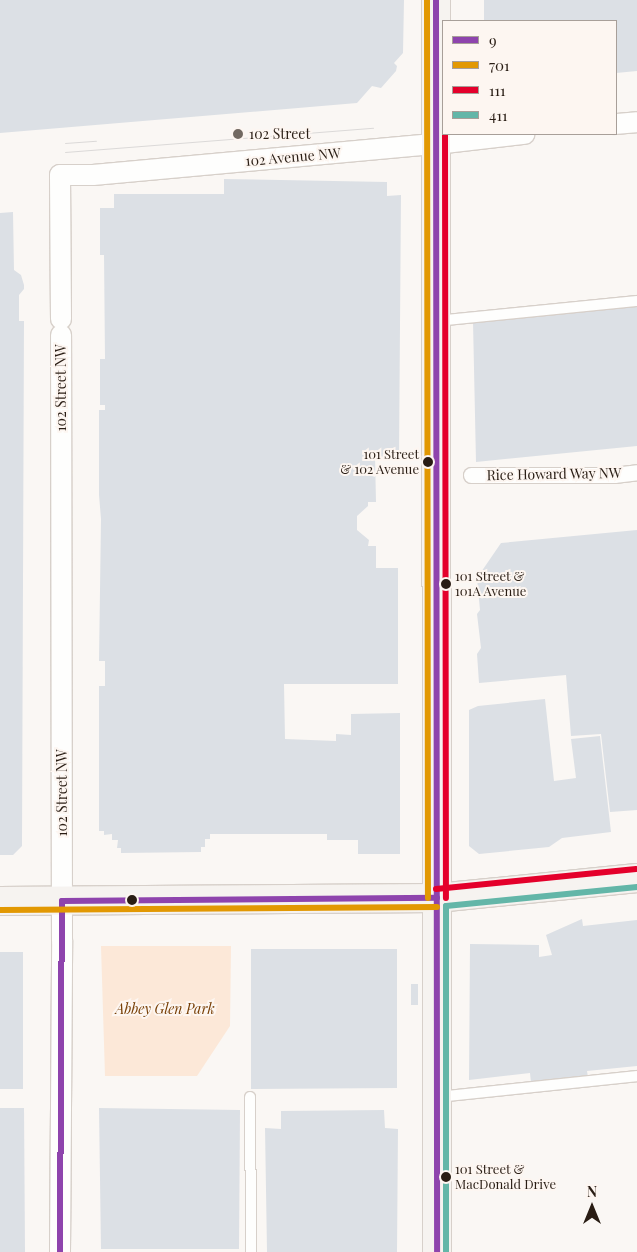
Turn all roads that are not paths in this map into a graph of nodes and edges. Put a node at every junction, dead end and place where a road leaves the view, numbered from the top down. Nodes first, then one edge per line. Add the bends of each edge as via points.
1 (436, 0) edge
2 (637, 122) edge
3 (617, 124) edge
4 (515, 135) edge
5 (436, 144) junction
6 (60, 174) joint
7 (637, 301) edge
8 (436, 321) junction
9 (637, 472) edge
10 (470, 475) dead end
11 (637, 878) edge
12 (437, 898) junction
13 (62, 901) junction
14 (0, 902) edge
15 (637, 1076) edge
16 (250, 1097) dead end
17 (437, 1097) junction
18 (60, 1252) edge
19 (251, 1252) edge
20 (437, 1252) edge

1 - 5 main road
2 - 3 street
4 - 5 street, 102 Avenue NW
5 - 6 street, 102 Avenue NW via 93,175
5 - 8 main road
6 - 13 street, 102 Street NW
7 - 8 lane
8 - 12 main road
9 - 10 street, Rice Howard Way NW via 614,475
11 - 12 main road
12 - 13 main road
12 - 17 main road
13 - 14 main road
13 - 18 street, 102 Street NW
15 - 17 lane
16 - 19 lane
17 - 20 main road

